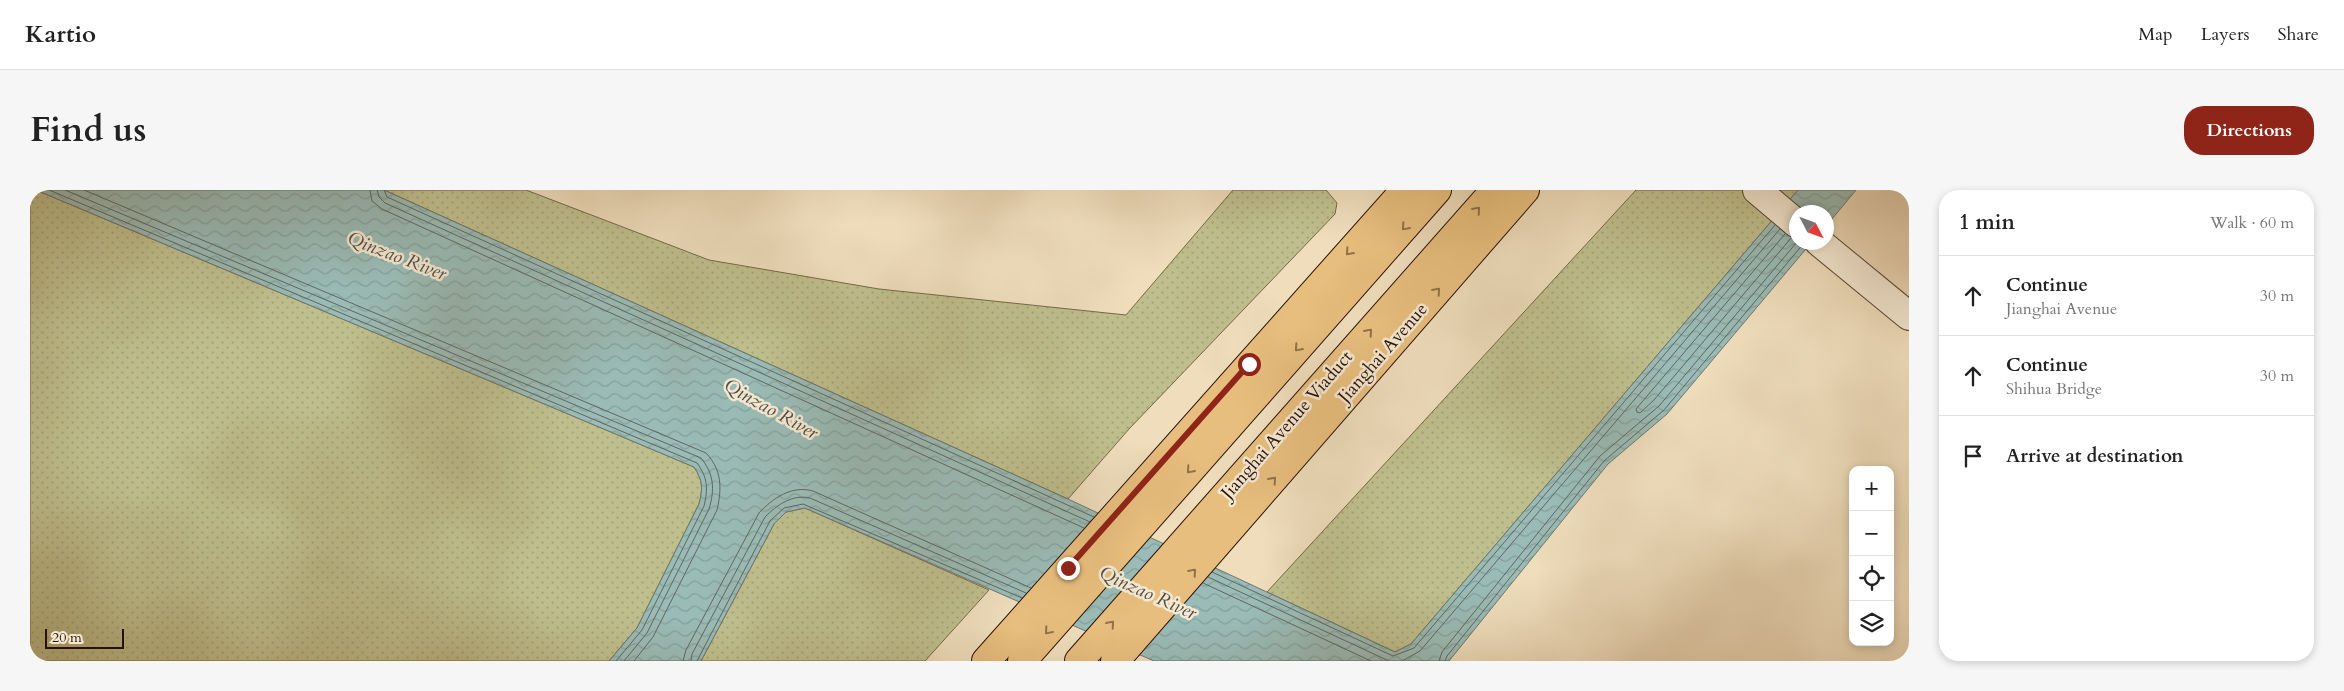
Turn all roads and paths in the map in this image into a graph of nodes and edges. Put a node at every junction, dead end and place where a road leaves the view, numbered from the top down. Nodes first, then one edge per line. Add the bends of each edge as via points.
1 (1405, 190) edge
2 (1437, 190) edge
3 (1495, 190) edge
4 (1525, 190) edge
5 (1764, 195) edge
6 (1789, 217) edge
7 (1828, 250) edge
8 (1909, 316) edge
9 (986, 661) edge
10 (1022, 661) edge
11 (1079, 661) edge
12 (1115, 661) edge

1 -> 9 main road
2 -> 10 main road
11 -> 3 main road, Jianghai Avenue Viaduct
12 -> 4 main road, Jianghai Avenue
5 - 6 street
7 - 8 street

